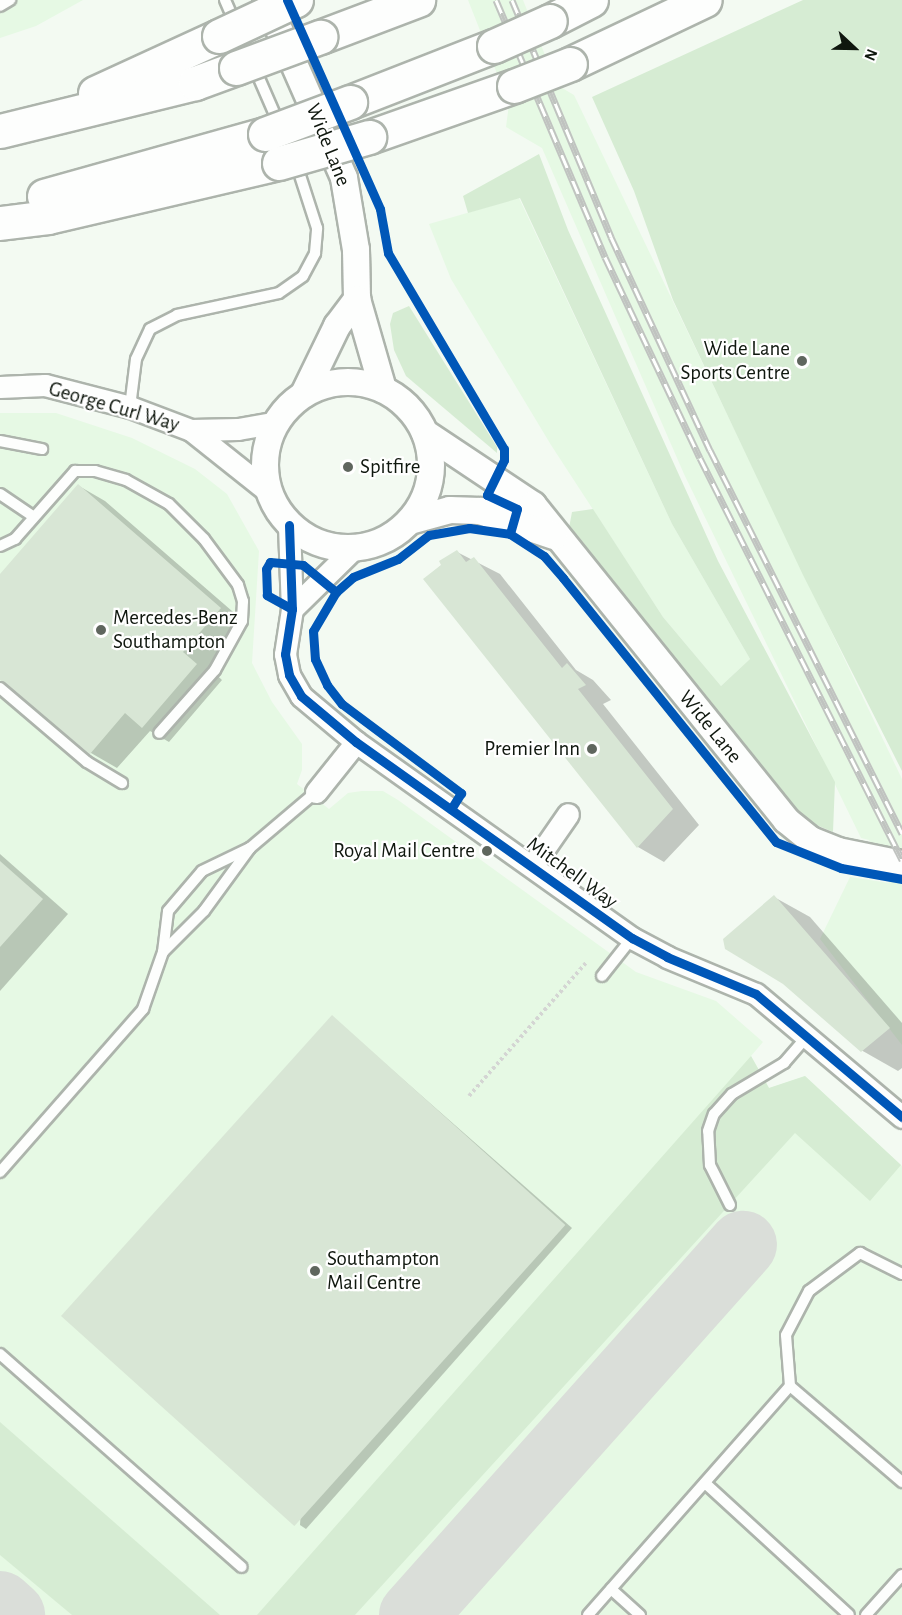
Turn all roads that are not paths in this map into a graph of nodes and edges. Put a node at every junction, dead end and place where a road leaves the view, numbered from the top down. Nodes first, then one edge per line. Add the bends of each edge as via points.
1 (10, 0) edge
2 (225, 0) edge
3 (266, 0) edge
4 (296, 0) edge
5 (418, 0) edge
6 (591, 0) edge
7 (705, 0) edge
8 (0, 6) edge
9 (11, 129) edge
10 (279, 145) junction
11 (0, 208) edge
12 (0, 223) edge
13 (357, 298) junction
14 (0, 387) edge
15 (383, 389) junction
16 (304, 394) junction
17 (130, 407) junction
18 (277, 422) junction
19 (191, 430) junction
20 (425, 433) junction
21 (0, 441) edge
22 (42, 449) dead end
23 (269, 492) junction
24 (0, 494) edge
25 (33, 516) junction
26 (410, 521) junction
27 (289, 525) junction
28 (554, 536) junction
29 (0, 546) edge
30 (353, 549) junction
31 (292, 609) junction
32 (0, 688) edge
33 (159, 733) dead end
34 (356, 742) junction
35 (122, 783) dead end
36 (316, 792) joint
37 (568, 814) dead end
38 (250, 848) junction
39 (902, 864) edge
40 (532, 866) junction
41 (632, 938) junction
42 (163, 952) junction
43 (602, 976) dead end
44 (807, 1037) junction
45 (902, 1117) edge
46 (0, 1172) edge
47 (730, 1205) dead end
48 (902, 1274) edge
49 (0, 1354) edge
50 (790, 1386) junction
51 (902, 1482) edge
52 (705, 1483) junction
53 (242, 1567) dead end
54 (902, 1575) edge
55 (610, 1589) junction
56 (588, 1615) edge
57 (640, 1615) edge
58 (849, 1615) edge
59 (866, 1615) edge

1 - 8 lane
2 - 10 lane
3 - 13 street, Wide Lane via 344,178 356,250
4 - 9 highway, bridge
5 - 9 highway, bridge via 195,83
6 - 10 highway, bridge via 494,46 350,102
7 - 10 highway, bridge via 570,64 369,136
10 - 11 highway
10 - 12 highway via 48,217
10 - 17 lane via 308,189 317,228 315,253 303,276 279,293 177,315 150,329 136,359
13 - 15 street, Wide Lane
13 - 16 street via 337,326
14 - 17 street, George Curl Way via 45,385
15 - 16 street via 357,382 330,384
15 - 20 street via 401,400
16 - 18 street
17 - 19 street, George Curl Way
18 - 19 street, George Curl Way via 238,429
18 - 23 street via 265,460
19 - 23 street, George Curl Way
20 - 26 street via 431,456 430,480 423,502
20 - 28 street, Wide Lane via 533,505
21 - 22 lane
23 - 27 street
24 - 25 lane
25 - 29 lane via 15,539
25 - 33 lane via 75,471 95,471 126,480 169,504 204,539 238,585 243,601 242,621 232,644 215,670
26 - 28 street via 450,510 480,510
26 - 30 street via 374,545
27 - 30 street via 319,543
27 - 31 street, Mitchell Way
28 - 39 street, Wide Lane via 786,820 811,840 838,851
30 - 31 street
31 - 34 street, Mitchell Way via 285,654 289,675 301,696
32 - 35 lane via 87,762
34 - 36 street
34 - 40 street, Mitchell Way
36 - 38 lane
37 - 40 street, Mitchell Way
38 - 42 lane via 204,910
38 - 42 lane via 202,871 189,885 168,911
40 - 41 street, Mitchell Way
41 - 43 lane
41 - 44 street, Mitchell Way via 756,994
42 - 46 lane via 142,1009
44 - 45 street, Mitchell Way
44 - 47 lane via 784,1063 732,1094 714,1114 708,1131 711,1165
48 - 50 lane via 860,1253 809,1291 786,1335
49 - 53 lane
50 - 51 lane
50 - 52 lane
52 - 55 lane
52 - 58 lane
54 - 59 lane
55 - 56 lane
55 - 57 lane

